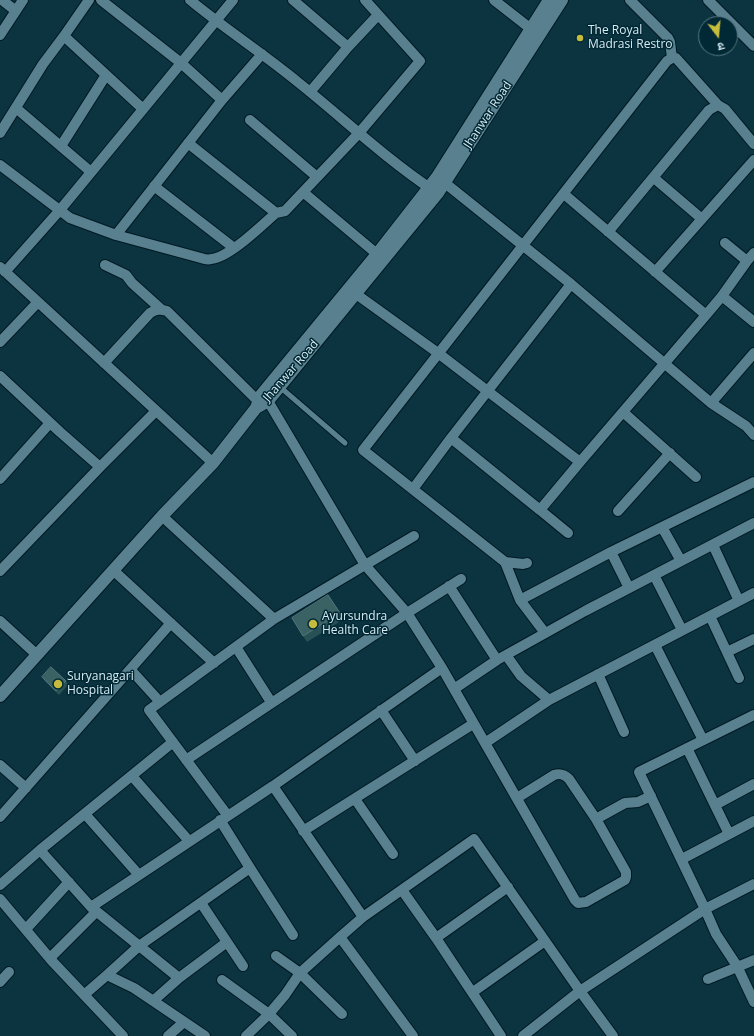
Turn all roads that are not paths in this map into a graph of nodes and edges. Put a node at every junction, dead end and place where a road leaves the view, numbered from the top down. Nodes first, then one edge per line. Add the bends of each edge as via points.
1 (2, 0) edge
2 (23, 0) edge
3 (88, 0) edge
4 (101, 0) edge
5 (190, 0) edge
6 (233, 0) edge
7 (293, 0) edge
8 (365, 0) edge
9 (494, 0) edge
10 (549, 0) edge
11 (562, 0) edge
12 (630, 0) edge
13 (708, 0) edge
14 (16, 11) junction
15 (378, 15) junction
16 (215, 21) junction
17 (531, 29) junction
18 (0, 35) edge
19 (64, 36) junction
20 (754, 46) edge
21 (348, 47) junction
22 (262, 54) junction
23 (672, 58) junction
24 (181, 63) junction
25 (106, 75) junction
26 (310, 92) junction
27 (222, 100) junction
28 (718, 105) junction
29 (16, 108) junction
30 (143, 109) junction
31 (250, 120) dead end
32 (0, 133) edge
33 (359, 133) junction
34 (188, 143) junction
35 (754, 144) edge
36 (60, 146) junction
37 (754, 160) edge
38 (0, 165) edge
39 (91, 172) junction
40 (317, 178) junction
41 (654, 178) junction
42 (445, 182) junction
43 (154, 186) junction
44 (434, 190) junction
45 (303, 192) junction
46 (564, 194) junction
47 (60, 210) junction
48 (276, 214) junction
49 (702, 219) junction
50 (608, 232) junction
51 (116, 235) junction
52 (725, 243) dead end
53 (524, 245) junction
54 (234, 248) junction
55 (754, 253) edge
56 (377, 254) junction
57 (747, 261) junction
58 (105, 265) dead end
59 (3, 270) edge
60 (655, 272) junction
61 (571, 284) junction
62 (356, 294) junction
63 (722, 296) junction
64 (38, 302) junction
65 (162, 310) junction
66 (706, 315) junction
67 (754, 322) edge
68 (0, 342) edge
69 (438, 353) junction
70 (754, 353) edge
71 (104, 363) junction
72 (665, 364) junction
73 (2, 381) edge
74 (280, 387) junction
75 (488, 392) junction
76 (261, 403) junction
77 (711, 403) junction
78 (156, 411) junction
79 (623, 412) junction
80 (50, 423) junction
81 (754, 435) edge
82 (451, 438) junction
83 (346, 443) dead end
84 (670, 453) junction
85 (580, 462) junction
86 (213, 463) junction
87 (100, 467) junction
88 (696, 477) dead end
89 (0, 479) edge
90 (754, 482) edge
91 (413, 489) junction
92 (540, 510) junction
93 (618, 511) dead end
94 (162, 516) junction
95 (754, 523) edge
96 (662, 527) junction
97 (568, 533) dead end
98 (414, 536) dead end
99 (713, 545) junction
100 (611, 552) junction
101 (682, 561) junction
102 (505, 562) junction
103 (527, 563) dead end
104 (365, 565) junction
105 (113, 570) junction
106 (0, 571) edge
107 (654, 575) junction
108 (461, 580) dead end
109 (449, 586) junction
110 (629, 588) junction
111 (754, 593) edge
112 (520, 600) junction
113 (739, 601) junction
114 (407, 613) junction
115 (710, 616) junction
116 (274, 619) junction
117 (0, 621) edge
118 (171, 623) junction
119 (682, 630) junction
120 (545, 634) junction
121 (754, 639) edge
122 (655, 645) junction
123 (236, 647) junction
124 (727, 652) junction
125 (37, 655) junction
126 (502, 658) junction
127 (214, 663) junction
128 (442, 668) junction
129 (131, 670) junction
130 (598, 674) junction
131 (739, 678) dead end
132 (454, 689) junction
133 (0, 696) edge
134 (549, 700) junction
135 (160, 702) junction
136 (271, 702) junction
137 (381, 710) junction
138 (754, 715) edge
139 (473, 724) junction
140 (624, 732) dead end
141 (703, 740) junction
142 (173, 742) junction
143 (485, 743) junction
144 (687, 748) junction
145 (186, 760) junction
146 (415, 761) junction
147 (0, 765) edge
148 (132, 776) junction
149 (754, 784) edge
150 (273, 786) junction
151 (26, 788) junction
152 (651, 796) junction
153 (517, 798) junction
154 (355, 799) junction
155 (715, 805) junction
156 (85, 814) junction
157 (0, 817) edge
158 (224, 818) junction
159 (596, 820) junction
160 (754, 821) edge
161 (303, 831) junction
162 (729, 834) junction
163 (189, 841) junction
164 (40, 850) junction
165 (393, 854) dead end
166 (682, 859) junction
167 (250, 868) junction
168 (139, 875) junction
169 (69, 882) junction
170 (0, 884) edge
171 (754, 884) edge
172 (508, 887) junction
173 (402, 890) junction
174 (0, 899) edge
175 (201, 902) junction
176 (94, 909) junction
177 (706, 909) junction
178 (363, 917) junction
179 (26, 929) junction
180 (293, 935) dead end
181 (340, 937) junction
182 (436, 938) junction
183 (545, 941) junction
184 (227, 942) junction
185 (138, 946) junction
186 (276, 956) dead end
187 (50, 958) junction
188 (754, 960) edge
189 (244, 966) dead end
190 (737, 966) junction
191 (9, 972) dead end
192 (300, 973) junction
193 (107, 976) junction
194 (179, 978) junction
195 (708, 979) dead end
196 (222, 980) dead end
197 (0, 982) edge
198 (580, 991) junction
199 (473, 992) junction
200 (84, 995) junction
201 (153, 1001) junction
202 (754, 1002) edge
203 (269, 1014) junction
204 (342, 1014) dead end
205 (184, 1022) junction
206 (122, 1036) edge
207 (168, 1036) edge
208 (205, 1036) edge
209 (246, 1036) edge
210 (292, 1036) edge
211 (413, 1036) edge
212 (501, 1036) edge
213 (522, 1036) edge
214 (613, 1036) edge

1 - 14 street
2 - 14 street
3 - 19 street
4 - 24 street
5 - 16 street
6 - 16 street
7 - 21 street
8 - 15 street
9 - 17 street
10 - 17 street, Jhanwar Road
11 - 42 street, Jhanwar Road
12 - 23 street via 668,38
13 - 20 street
14 - 18 street
15 - 21 street
15 - 33 street via 420,61
16 - 22 street
16 - 24 street
17 - 44 street, Jhanwar Road via 437,177
19 - 25 street
19 - 29 street
21 - 26 street
22 - 26 street
22 - 27 street
23 - 28 street via 676,58
23 - 46 street via 667,61
24 - 27 street
24 - 30 street
25 - 30 street
25 - 36 street
26 - 33 street
27 - 34 street
28 - 35 street via 726,109
28 - 41 street via 710,110
29 - 32 street
29 - 36 street
30 - 39 street
31 - 40 street
33 - 40 street
33 - 44 street
34 - 43 street
34 - 48 street
36 - 39 street
37 - 49 street
38 - 47 street
39 - 47 street
40 - 45 street
41 - 49 street
41 - 50 street
42 - 44 street, Jhanwar Road
42 - 53 street
43 - 51 street
43 - 54 street
44 - 56 street, Jhanwar Road
44 - 62 street, Jhanwar Road
45 - 48 street via 285,211
45 - 56 street
46 - 50 street
46 - 53 street
47 - 51 street via 70,218
47 - 59 street
48 - 54 street
49 - 60 street
50 - 60 street
51 - 54 street via 212,260
52 - 57 street
53 - 61 street
53 - 69 street
55 - 57 street
56 - 76 street, Jhanwar Road via 261,395
57 - 63 street
58 - 65 street via 126,275
59 - 64 street
60 - 66 street
61 - 72 street
61 - 75 street
62 - 69 street
62 - 74 street, Jhanwar Road
63 - 66 street
63 - 67 street
64 - 68 street
64 - 71 street
65 - 71 street via 150,313
65 - 76 street
66 - 72 street
69 - 75 street
69 - 91 street via 363,450
70 - 77 street
71 - 78 street
72 - 77 street
72 - 79 street
73 - 80 street
74 - 76 street, Jhanwar Road
74 - 83 lane
75 - 82 street
75 - 85 street
76 - 86 street
76 - 104 street
77 - 81 street via 746,426
78 - 86 street
78 - 87 street
79 - 84 street
79 - 85 street
80 - 87 street
80 - 89 street
82 - 91 street
82 - 92 street
84 - 88 street
84 - 93 street
85 - 92 street
86 - 94 street
87 - 106 street
90 - 96 street
91 - 102 street
92 - 97 street
94 - 105 street
94 - 116 street
95 - 99 street
96 - 100 street
96 - 101 street
98 - 104 street
99 - 101 street
99 - 113 street
100 - 110 street
100 - 112 street
101 - 107 street
102 - 103 street
102 - 112 street
104 - 114 street
104 - 116 street
105 - 118 street
105 - 125 street
107 - 110 street
107 - 119 street
108 - 109 street
109 - 114 street
109 - 126 street
110 - 120 street
111 - 113 street
112 - 120 street
113 - 115 street
114 - 128 street
114 - 136 street
115 - 119 street
115 - 124 street
116 - 123 street
117 - 125 street
118 - 127 street
118 - 129 street
119 - 122 street
120 - 126 street
121 - 124 street
122 - 130 street
122 - 141 street
123 - 127 street
123 - 136 street
124 - 131 street
125 - 133 street
126 - 132 street
126 - 134 street
127 - 135 street
128 - 132 street
128 - 137 street
129 - 135 street
129 - 151 street
130 - 134 street
130 - 140 street
132 - 139 street
134 - 143 street
135 - 142 street via 150,710
136 - 145 street
137 - 146 street
137 - 150 street
138 - 141 street
139 - 143 street
139 - 146 street
141 - 144 street
142 - 145 street
142 - 148 street
143 - 153 street
144 - 152 street via 639,772
144 - 155 street
145 - 158 street
146 - 154 street
147 - 151 street
148 - 156 street
148 - 163 street
149 - 155 street
150 - 158 street
150 - 161 street
151 - 157 street
152 - 159 street via 638,802 626,803
152 - 166 street
153 - 159 street via 554,776 565,775
153 - 159 street via 578,903 591,899 625,880 626,877 626,872
154 - 161 street
154 - 165 street
155 - 162 street
156 - 164 street
156 - 168 street
158 - 163 street
158 - 167 street
160 - 162 street
161 - 178 street
162 - 166 street
163 - 168 street
164 - 169 street
164 - 170 street
166 - 177 street
167 - 175 street
167 - 180 street
168 - 176 street
169 - 176 street
169 - 179 street
171 - 177 street
172 - 173 street via 474,839
172 - 182 street
172 - 183 street
173 - 178 street
173 - 182 street
174 - 179 street
175 - 184 street
175 - 185 street
176 - 185 street
176 - 187 street
177 - 190 street via 716,934
177 - 198 street
178 - 181 street
179 - 187 street
181 - 192 street
181 - 211 street
182 - 199 street
183 - 198 street
183 - 199 street
184 - 189 street
184 - 194 street
185 - 193 street
185 - 194 street
186 - 192 street
187 - 200 street
188 - 190 street
190 - 195 street
190 - 202 street
191 - 197 street
192 - 203 street
192 - 204 street
193 - 200 street
193 - 201 street via 134,988
194 - 201 street
196 - 203 street
198 - 213 street
198 - 214 street
199 - 212 street
200 - 206 street
201 - 205 street
203 - 209 street
203 - 210 street
205 - 207 street
205 - 208 street

